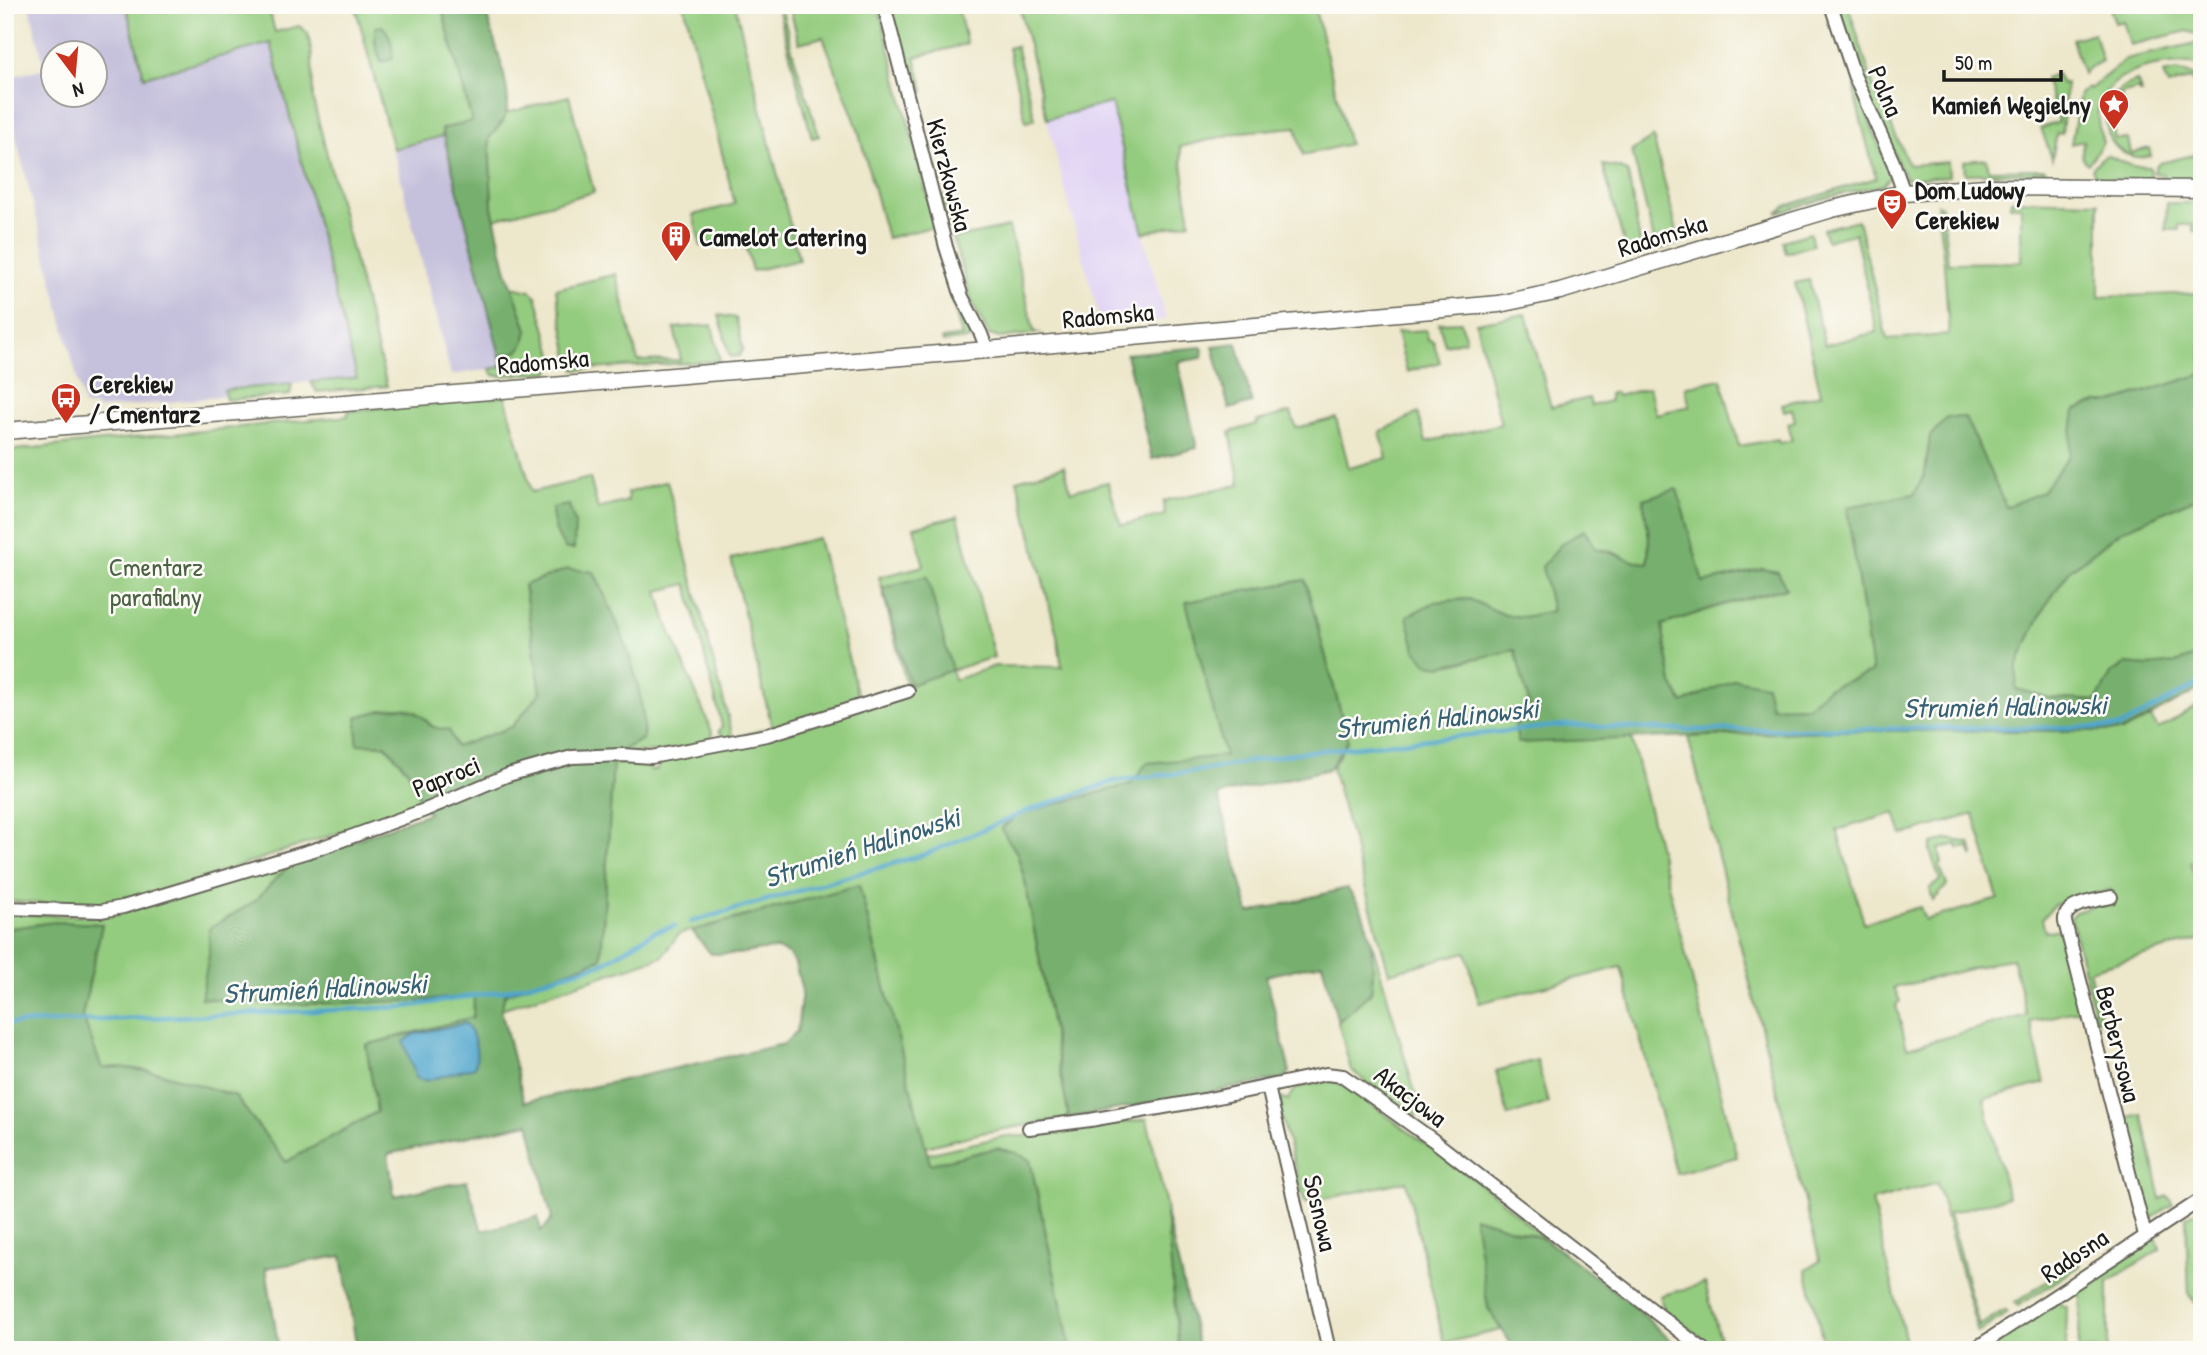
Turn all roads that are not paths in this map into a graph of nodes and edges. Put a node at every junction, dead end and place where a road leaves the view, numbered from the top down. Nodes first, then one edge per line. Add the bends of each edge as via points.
1 (884, 5) edge
2 (1831, 5) edge
3 (2202, 189) edge
4 (1904, 193) junction
5 (987, 350) junction
6 (5, 431) edge
7 (908, 691) dead end
8 (2111, 897) dead end
9 (5, 908) edge
10 (1268, 1087) junction
11 (1029, 1128) dead end
12 (2202, 1199) edge
13 (2145, 1235) junction
14 (1329, 1350) edge
15 (1704, 1350) edge
16 (1973, 1350) edge

1 - 5 street, Kierzkowska via 946,247 962,297
2 - 4 street, Polna via 1854,75
3 - 4 street, Radomska via 1986,187
4 - 5 street, Radomska via 1832,209 1560,291 1499,304
5 - 6 street, Radomska
7 - 9 street, Paproci via 768,735 651,757 572,757 508,775 320,848 123,907 101,911
8 - 13 street, Berberysowa via 2069,909 2064,915
10 - 11 street, Akacjowa
10 - 14 street, Sosnowa
10 - 15 street, Akacjowa via 1326,1074 1354,1082
12 - 13 street, Radosna
13 - 16 street, Radosna

